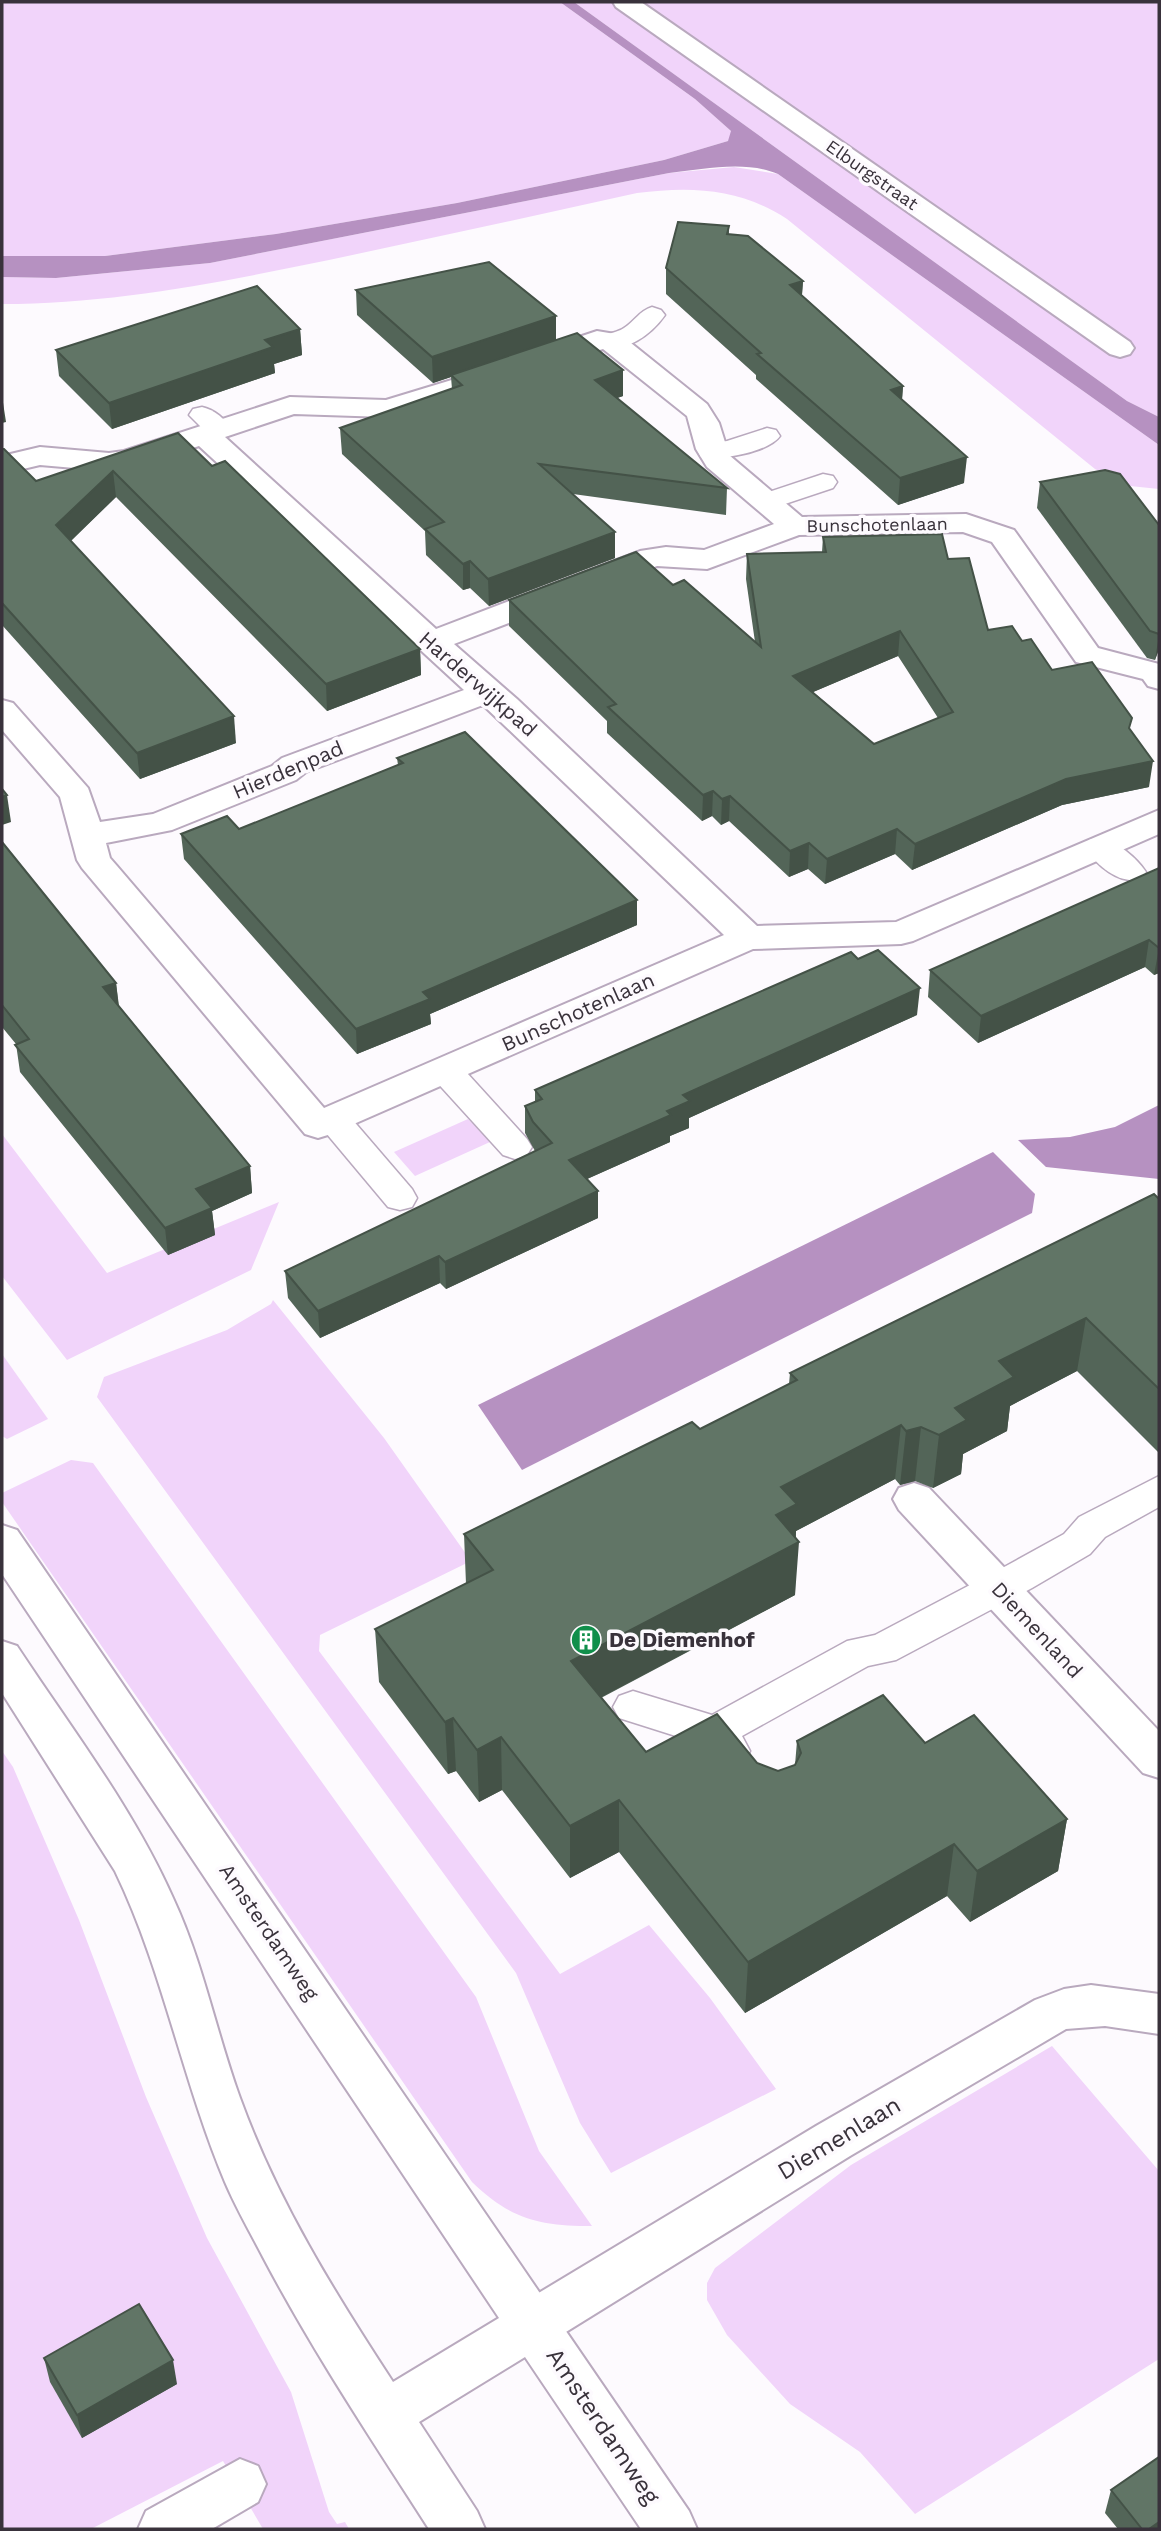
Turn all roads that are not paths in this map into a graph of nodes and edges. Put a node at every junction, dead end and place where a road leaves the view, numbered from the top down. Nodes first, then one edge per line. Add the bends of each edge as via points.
1 (625, 2) edge
2 (652, 316) dead end
3 (611, 341) junction
4 (1120, 348) dead end
5 (209, 427) junction
6 (767, 436) dead end
7 (711, 451) junction
8 (2, 466) edge
9 (823, 482) dead end
10 (767, 502) junction
11 (795, 526) junction
12 (431, 642) junction
13 (1158, 674) edge
14 (485, 692) junction
15 (2, 710) edge
16 (1159, 821) edge
17 (87, 835) junction
18 (1100, 847) junction
19 (1130, 872) dead end
20 (748, 938) junction
21 (445, 1070) junction
22 (322, 1130) junction
23 (515, 1147) dead end
24 (400, 1198) dead end
25 (1159, 1490) edge
26 (914, 1499) dead end
27 (2, 1541) edge
28 (998, 1589) junction
29 (2, 1658) edge
30 (633, 1707) dead end
31 (715, 1732) junction
32 (1159, 1760) edge
33 (749, 1774) edge
34 (1159, 2014) edge
35 (535, 2323) junction
36 (385, 2415) junction
37 (240, 2484) dead end
38 (164, 2529) edge
39 (459, 2529) edge
40 (671, 2529) edge

1 - 4 street, Elburgstraat
2 - 3 lane via 632,334
3 - 5 street via 597,340 401,406 376,409 303,404
3 - 7 street, Bunschotenlaan via 697,410 707,427
5 - 8 street via 118,461 40,456
5 - 12 street, Harderwijkpad via 394,614
6 - 7 lane
7 - 10 street, Bunschotenlaan
9 - 10 lane
10 - 11 street, Bunschotenlaan
11 - 12 street via 707,560 651,558
11 - 13 street, Bunschotenlaan via 966,523 1003,536 1087,655
12 - 14 street, Harderwijkpad
14 - 17 street, Hierdenpad via 294,765 160,823
14 - 20 street, Harderwijkpad via 506,706
15 - 17 street via 76,795
16 - 18 street, Bunschotenlaan
17 - 22 street via 94,860 105,874
18 - 19 lane
18 - 20 street, Bunschotenlaan via 901,933
20 - 21 street, Bunschotenlaan
21 - 22 street, Bunschotenlaan
21 - 23 lane
22 - 24 lane
25 - 28 lane via 1092,1527 1077,1544
26 - 28 street, Diemenland
27 - 35 street, Amsterdamweg
28 - 31 lane via 882,1649 861,1652
28 - 32 street, Diemenland
29 - 36 street via 137,1869 169,1942 216,2097 249,2182 314,2306
30 - 31 lane
31 - 33 lane
34 - 35 street, Diemenlaan via 1090,2004 1051,2014
35 - 36 street
35 - 40 street, Amsterdamweg
36 - 39 street
37 - 38 street

